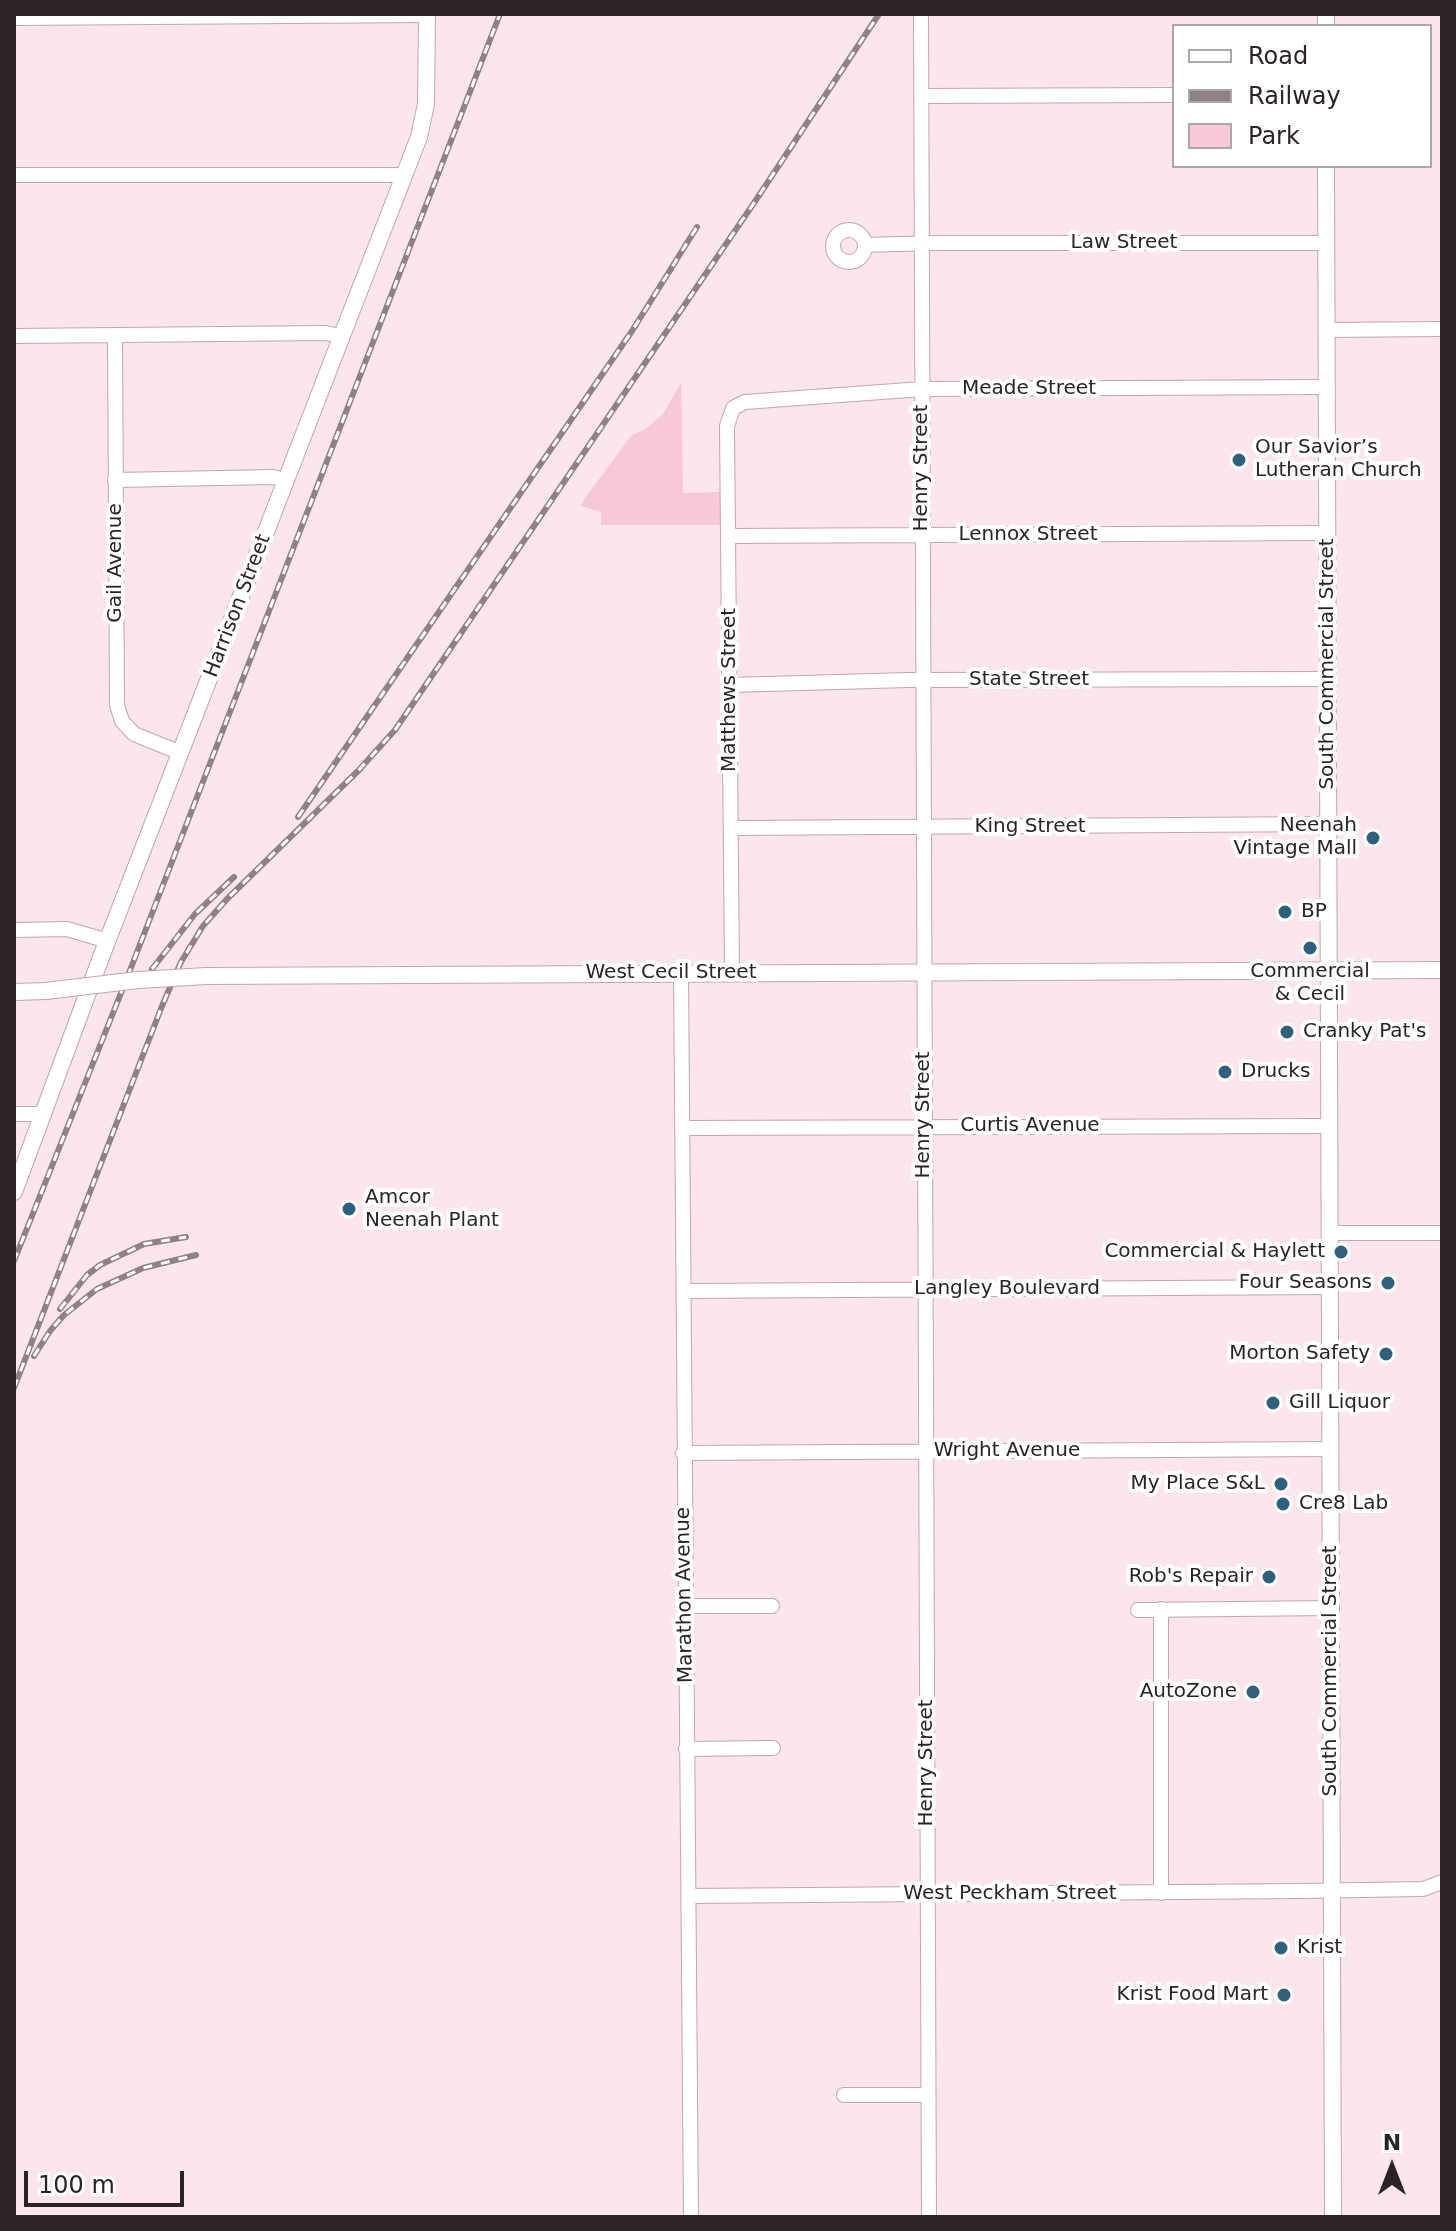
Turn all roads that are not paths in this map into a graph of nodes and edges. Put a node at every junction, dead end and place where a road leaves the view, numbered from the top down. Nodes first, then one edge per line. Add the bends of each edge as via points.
1 (427, 14) edge
2 (921, 14) edge
3 (14, 18) edge
4 (1172, 95) edge
5 (921, 96) junction
6 (1326, 168) edge
7 (14, 175) edge
8 (405, 175) junction
9 (1327, 243) junction
10 (921, 244) junction
11 (865, 245) dead end
12 (1442, 329) edge
13 (1327, 330) junction
14 (115, 335) junction
15 (14, 336) edge
16 (341, 336) junction
17 (1327, 387) junction
18 (922, 389) junction
19 (733, 408) joint
20 (115, 480) junction
21 (286, 480) junction
22 (1328, 533) junction
23 (729, 536) junction
24 (922, 536) junction
25 (1328, 679) junction
26 (923, 681) junction
27 (730, 685) junction
28 (181, 753) junction
29 (1328, 824) junction
30 (924, 827) junction
31 (731, 828) junction
32 (14, 930) edge
33 (108, 941) junction
34 (1329, 970) junction
35 (1442, 970) edge
36 (923, 971) junction
37 (732, 972) junction
38 (681, 973) junction
39 (14, 992) edge
40 (14, 1114) edge
41 (44, 1114) junction
42 (1329, 1126) junction
43 (924, 1127) junction
44 (683, 1128) junction
45 (14, 1192) edge
46 (1329, 1233) junction
47 (1442, 1233) edge
48 (1330, 1287) junction
49 (925, 1289) junction
50 (684, 1291) junction
51 (1330, 1449) junction
52 (925, 1452) junction
53 (683, 1453) junction
54 (685, 1606) junction
55 (772, 1606) dead end
56 (1331, 1608) junction
57 (1161, 1609) junction
58 (1138, 1610) dead end
59 (773, 1748) dead end
60 (686, 1749) junction
61 (1442, 1882) edge
62 (1333, 1891) junction
63 (1161, 1893) junction
64 (928, 1894) junction
65 (688, 1896) junction
66 (844, 2095) dead end
67 (928, 2095) junction
68 (691, 2217) edge
69 (929, 2217) edge
70 (1333, 2217) edge

1 - 3 street
1 - 8 main road, Harrison Street via 426,104
2 - 5 street, Henry Street
4 - 5 street
5 - 10 street, Henry Street
6 - 9 main road, South Commercial Street
7 - 8 street
8 - 16 main road, Harrison Street
9 - 10 street, Law Street
9 - 13 main road, South Commercial Street
10 - 11 street, Law Street
10 - 18 street, Henry Street
12 - 13 street
13 - 17 main road, South Commercial Street
14 - 15 street
14 - 16 street
14 - 20 street, Gail Avenue
16 - 21 main road, Harrison Street
17 - 18 street, Meade Street
17 - 22 main road, South Commercial Street
18 - 19 street, Meade Street via 745,402
18 - 24 street, Henry Street
19 - 23 street, Matthews Street via 727,426
20 - 21 street
20 - 28 street, Gail Avenue via 119,713 134,734
21 - 28 main road, Harrison Street
22 - 24 street, Lennox Street
22 - 25 main road, South Commercial Street
23 - 24 street, Lennox Street
23 - 27 street, Matthews Street
24 - 26 street, Henry Street
25 - 26 street, State Street
25 - 29 main road, South Commercial Street
26 - 27 street, State Street
26 - 30 street, Henry Street
27 - 31 street, Matthews Street
28 - 33 main road, Harrison Street
29 - 30 street, King Street
29 - 34 main road, South Commercial Street
30 - 31 street, King Street
30 - 36 street, Henry Street
31 - 37 street, Matthews Street
32 - 33 street via 67,929
33 - 41 main road, Harrison Street
34 - 35 main road, West Cecil Street
34 - 36 main road, West Cecil Street
34 - 42 main road, South Commercial Street
36 - 37 main road, West Cecil Street
36 - 43 street, Henry Street
37 - 38 main road, West Cecil Street
38 - 39 main road, West Cecil Street, bridge via 206,976
38 - 44 street, Marathon Avenue
40 - 41 street
41 - 45 main road, Harrison Street
42 - 43 street, Curtis Avenue
42 - 46 main road, South Commercial Street
43 - 44 street, Curtis Avenue
43 - 49 street, Henry Street
44 - 50 street, Marathon Avenue
46 - 47 street
46 - 48 main road, South Commercial Street
48 - 49 street, Langley Boulevard
48 - 51 main road, South Commercial Street
49 - 50 street, Langley Boulevard
49 - 52 street, Henry Street
50 - 53 street, Marathon Avenue
51 - 52 street, Wright Avenue
51 - 56 main road, South Commercial Street
52 - 53 street, Wright Avenue
52 - 64 street, Henry Street
53 - 54 street, Marathon Avenue
54 - 55 street
54 - 60 street, Marathon Avenue
56 - 57 street
56 - 62 main road, South Commercial Street
57 - 58 street
57 - 63 street
59 - 60 street
60 - 65 street, Marathon Avenue
61 - 62 street, West Peckham Street via 1423,1889
62 - 63 street, West Peckham Street
62 - 70 main road, South Commercial Street
63 - 64 street, West Peckham Street
64 - 65 street, West Peckham Street
64 - 67 street, Henry Street
65 - 68 street, Marathon Avenue
66 - 67 street
67 - 69 street, Henry Street

